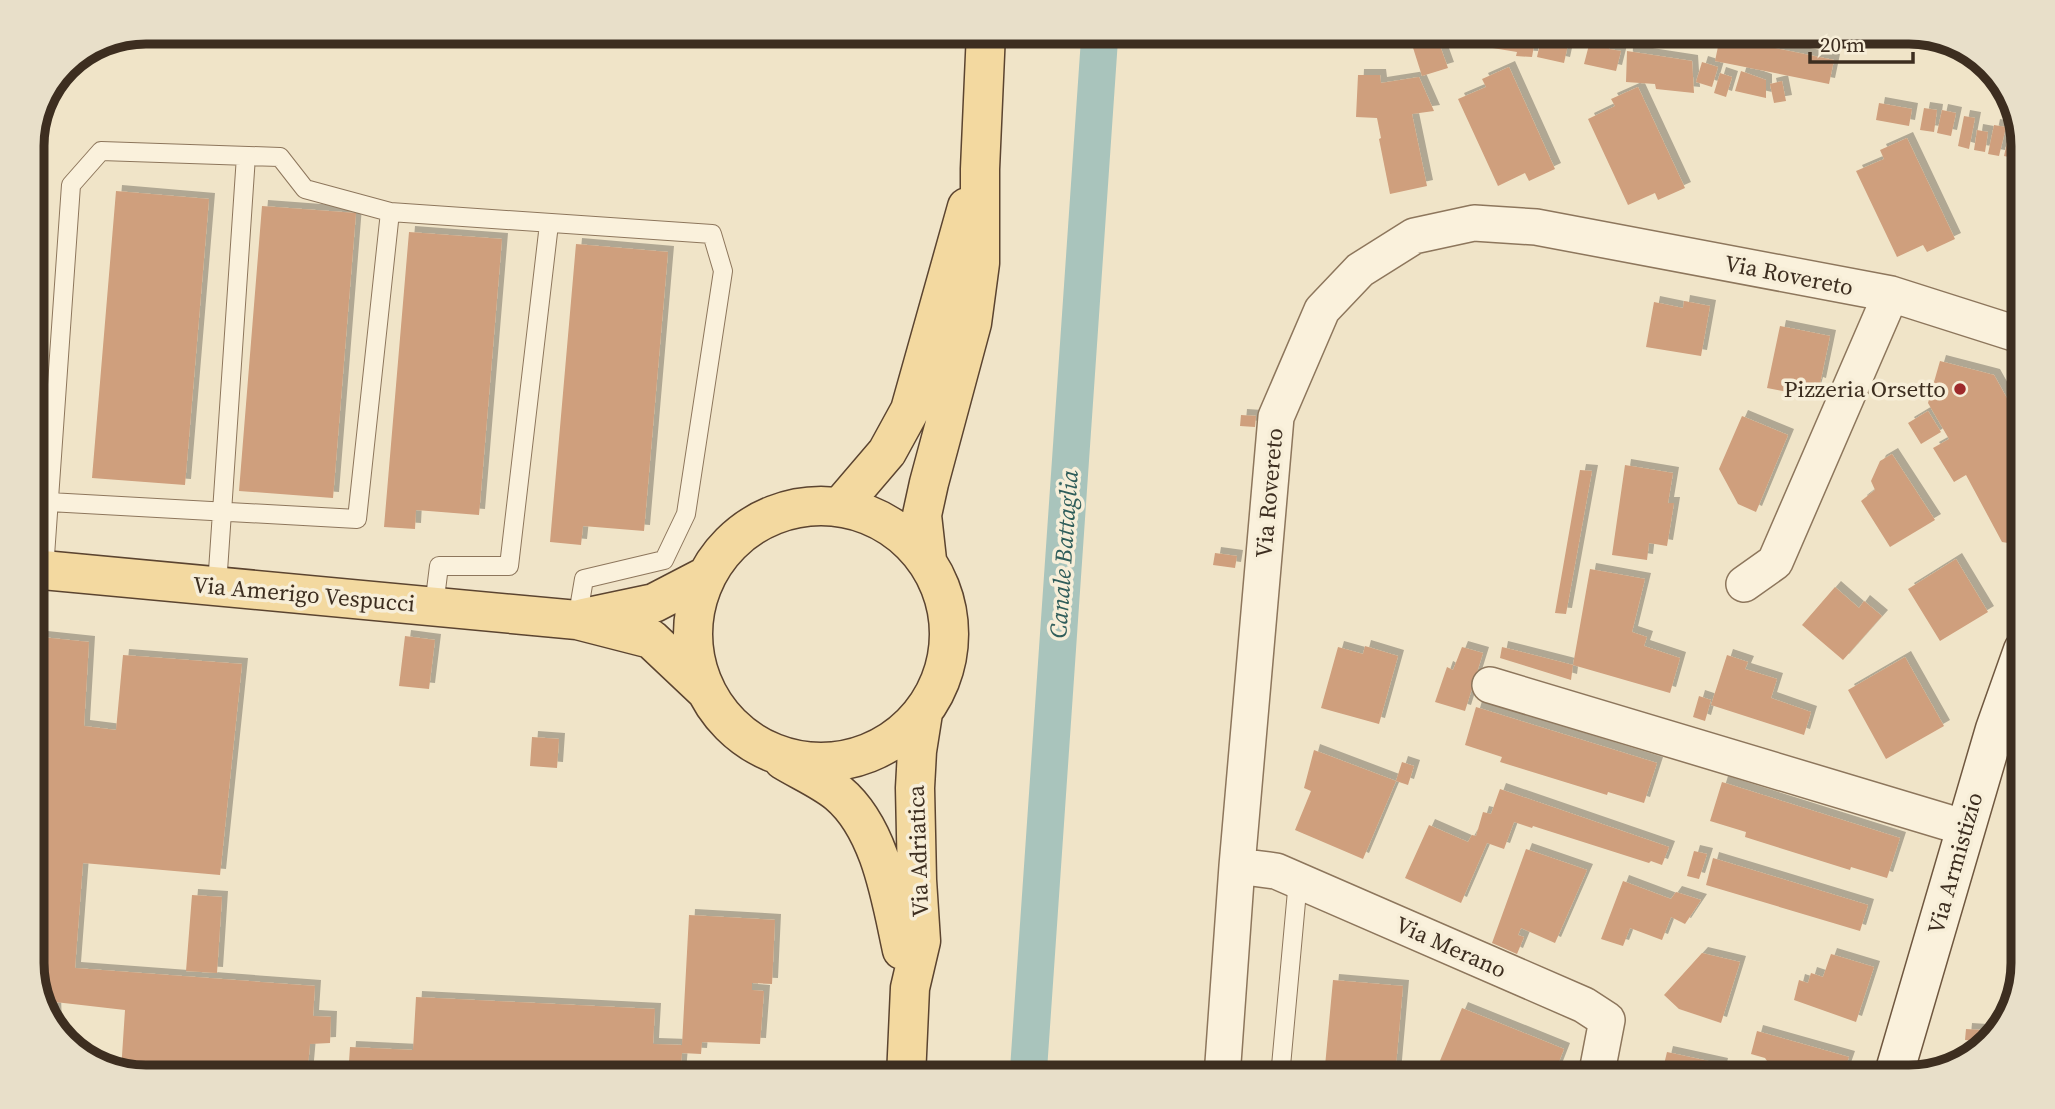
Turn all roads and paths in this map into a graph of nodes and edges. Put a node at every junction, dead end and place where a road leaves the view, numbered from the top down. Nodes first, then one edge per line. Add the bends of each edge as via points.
1 (985, 44) edge
2 (246, 156) junction
3 (980, 169) junction
4 (390, 212) junction
5 (550, 224) junction
6 (1891, 294) junction
7 (2011, 332) edge
8 (49, 502) junction
9 (840, 507) junction
10 (222, 512) junction
11 (44, 533) edge
12 (927, 560) junction
13 (44, 571) edge
14 (706, 576) junction
15 (1744, 584) dead end
16 (217, 586) junction
17 (434, 606) junction
18 (577, 620) junction
19 (2011, 684) edge
20 (1490, 685) dead end
21 (705, 690) junction
22 (923, 713) junction
23 (766, 750) junction
24 (1966, 828) junction
25 (1237, 866) junction
26 (1298, 880) junction
27 (910, 988) junction
28 (907, 1065) edge
29 (1223, 1065) edge
30 (1281, 1065) edge
31 (1598, 1065) edge
32 (1897, 1065) edge

1 - 3 main road
2 - 4 lane via 280,157 305,189
2 - 8 lane via 102,151 71,185
2 - 10 lane
3 - 9 main road via 910,410 887,452
3 - 12 main road via 980,263 972,323 922,515
4 - 5 lane
4 - 10 lane via 357,519
5 - 17 lane via 509,566 439,566
5 - 18 lane via 712,234 723,271 685,514 664,560 584,579
6 - 7 street, Via Rovereto
6 - 15 street via 1775,562
6 - 25 street, Via Rovereto via 1536,227 1474,223 1414,236 1360,270 1322,310 1276,416
8 - 10 lane
8 - 11 lane
9 - 12 main road via 874,516 903,534
9 - 14 main road via 800,507 762,520 730,544
10 - 16 lane
12 - 22 main road via 945,597 950,637 943,677
13 - 16 main road, Via Amerigo Vespucci
14 - 18 main road, Via Amerigo Vespucci via 654,603
14 - 21 main road via 694,614 694,652
16 - 17 main road, Via Amerigo Vespucci
17 - 18 main road, Via Amerigo Vespucci
18 - 21 main road, Via Amerigo Vespucci via 651,639
19 - 24 street, Via Armistizio
20 - 24 street
21 - 23 main road via 731,726
22 - 23 main road via 891,742 851,759 808,762
22 - 27 main road, Via Adriatica via 915,788 921,941
23 - 27 main road, Via Adriatica via 838,793 856,812 882,865
24 - 32 street, Via Armistizio
25 - 26 street, Via Merano via 1276,871
25 - 29 street, Via Rovereto
26 - 30 lane
26 - 31 street, Via Merano via 1584,1005 1607,1020
27 - 28 main road, Via Adriatica

